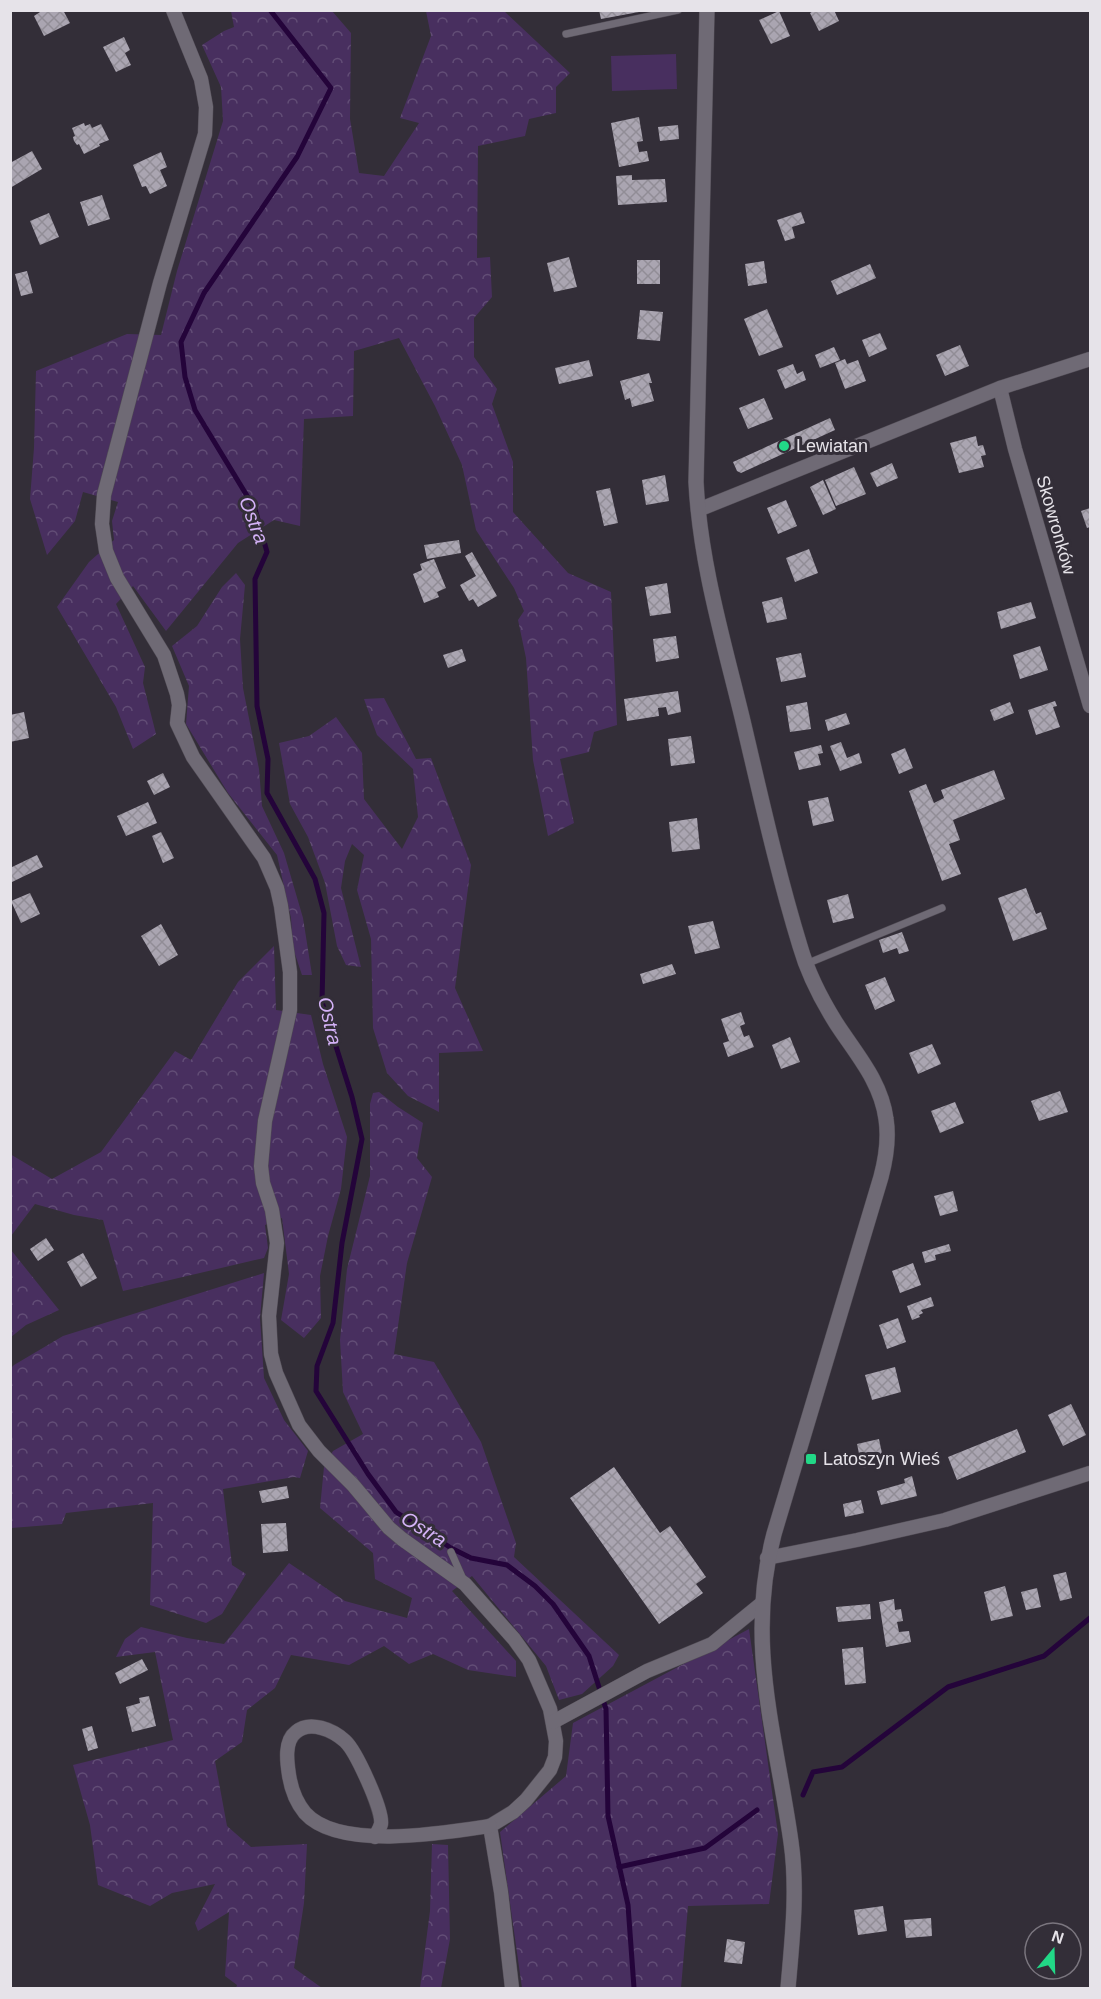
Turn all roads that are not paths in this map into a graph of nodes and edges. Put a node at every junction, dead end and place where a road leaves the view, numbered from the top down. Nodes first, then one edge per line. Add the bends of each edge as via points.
1 (173, 10) edge
2 (678, 10) edge
3 (707, 10) edge
4 (566, 34) dead end
5 (1090, 358) edge
6 (1000, 388) junction
7 (698, 510) junction
8 (1090, 706) edge
9 (942, 908) dead end
10 (806, 964) junction
11 (1090, 1473) edge
12 (451, 1552) dead end
13 (767, 1558) junction
14 (465, 1584) junction
15 (761, 1604) junction
16 (553, 1722) junction
17 (490, 1826) junction
18 (375, 1837) junction
19 (512, 1989) edge
20 (788, 1989) edge

1 - 14 street via 201,79 205,134 160,283 104,495 102,524 106,551 117,578 164,655 177,694 177,723 194,757 264,858 281,906 290,972 290,1010 265,1120 261,1166 277,1243 269,1316 276,1373 298,1425 319,1451 389,1528
2 - 4 lane
3 - 7 street
5 - 6 street
6 - 7 street
6 - 8 street, Skowronków
7 - 10 street via 706,571
9 - 10 lane
10 - 13 street via 826,1007 879,1090 887,1142 881,1177
11 - 13 street via 945,1520
12 - 14 lane
13 - 15 street
14 - 16 street via 529,1660
15 - 16 street via 712,1644 647,1671
15 - 20 street via 763,1668 792,1852
16 - 17 street via 556,1749 550,1770 526,1800
17 - 18 street
17 - 19 street
18 - 18 street via 339,1831 306,1814 289,1777 287,1755 294,1733 305,1727 318,1727 345,1741 377,1806 381,1823

